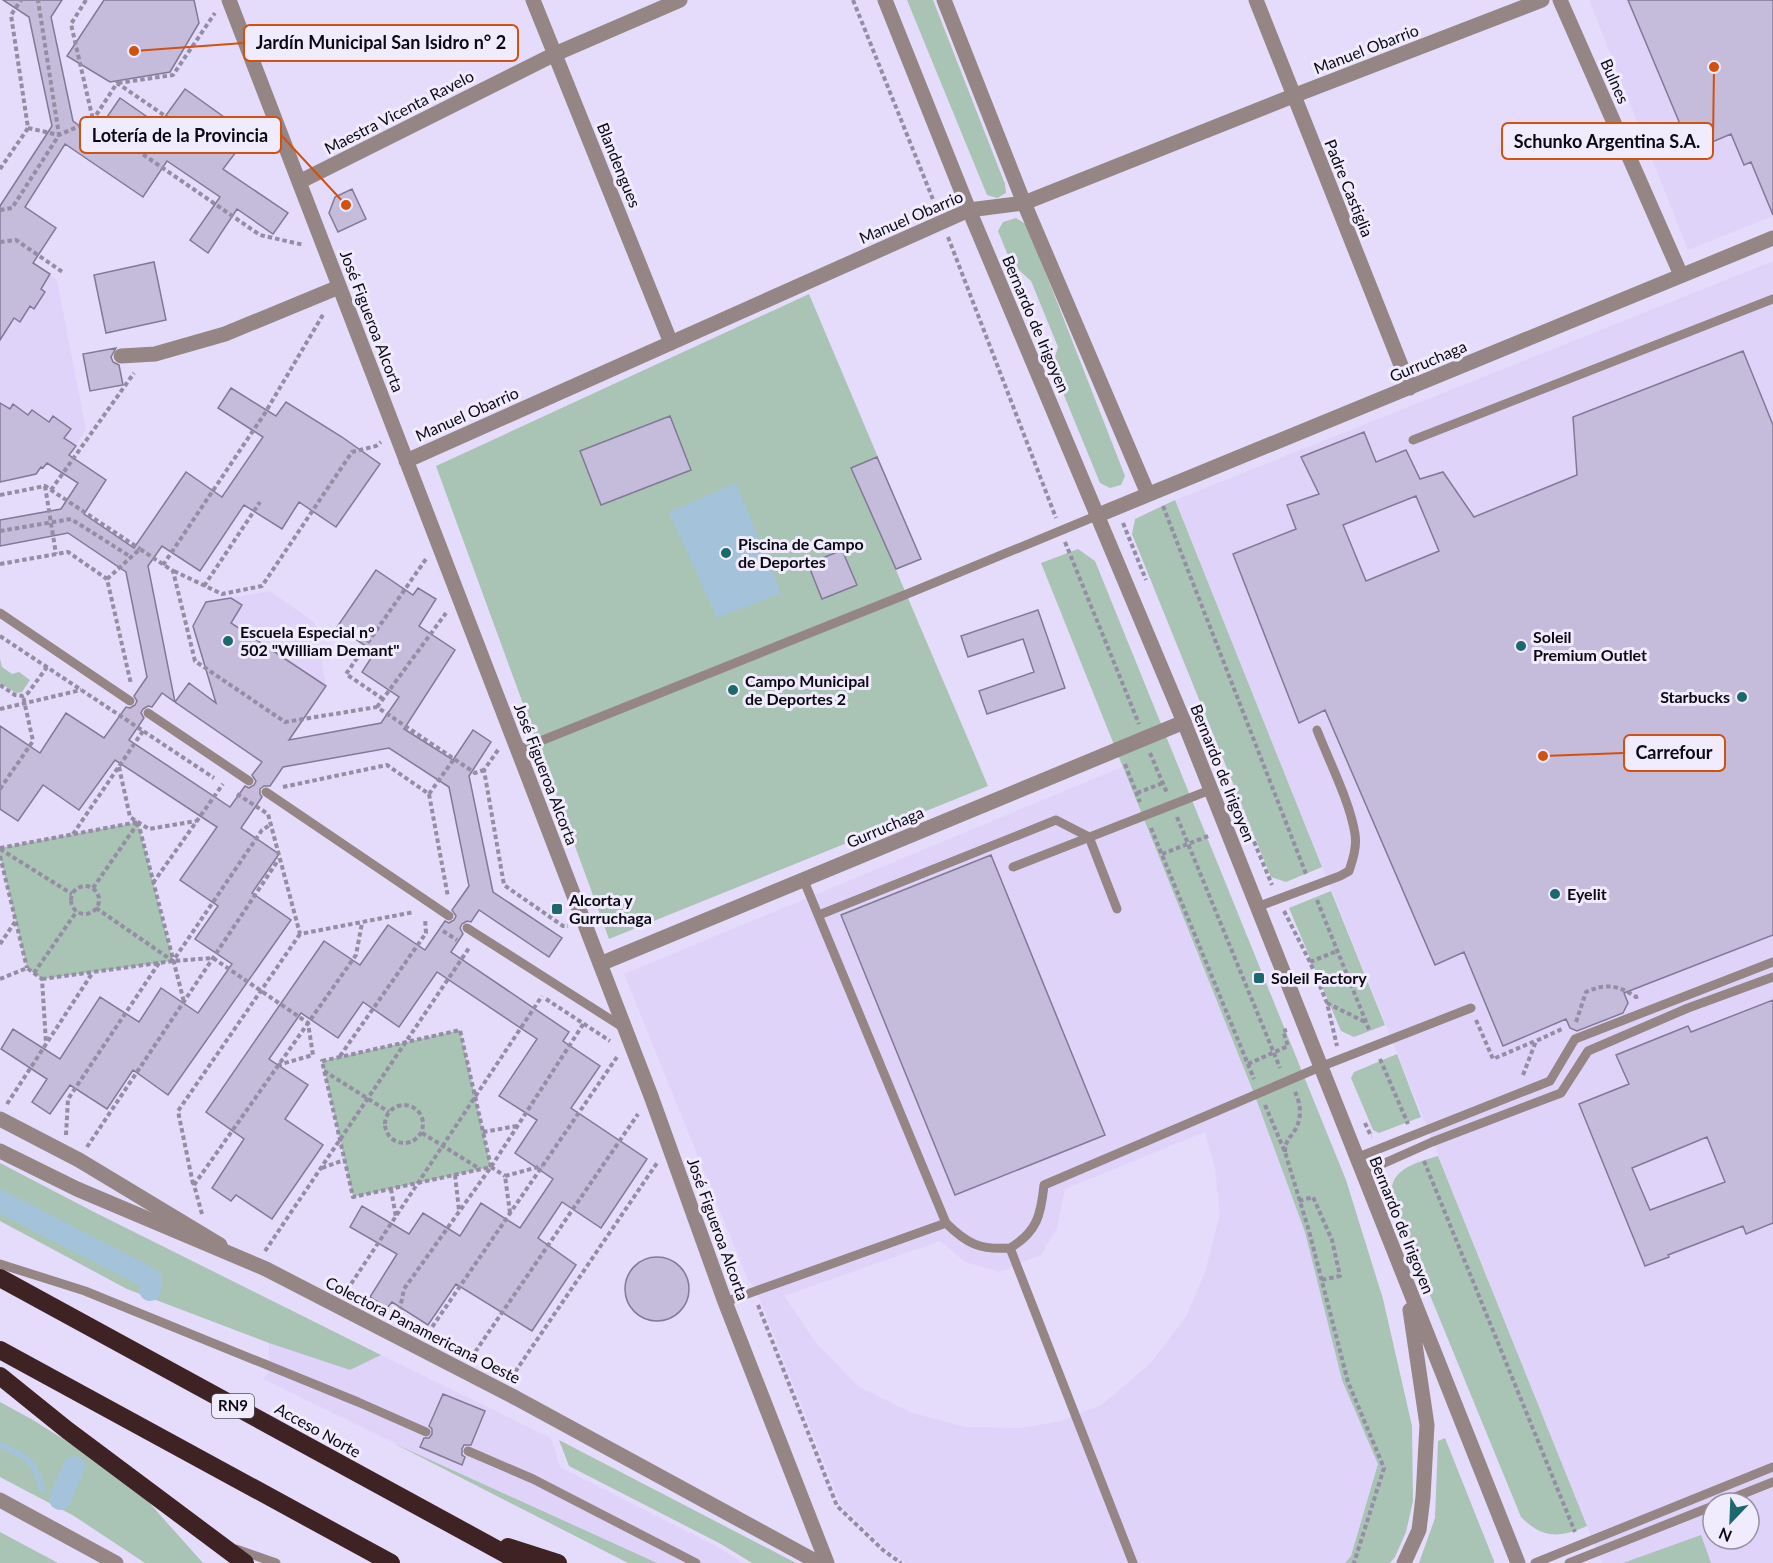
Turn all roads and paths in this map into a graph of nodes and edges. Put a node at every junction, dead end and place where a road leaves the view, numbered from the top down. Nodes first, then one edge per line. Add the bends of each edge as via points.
1 (21, 0) edge
2 (38, 0) edge
3 (86, 0) edge
4 (533, 0) edge
5 (680, 0) edge
6 (853, 0) edge
7 (885, 0) edge
8 (944, 0) edge
9 (1256, 0) edge
10 (1542, 0) edge
11 (1560, 0) edge
12 (223, 5) edge
13 (555, 54) junction
14 (117, 83) junction
15 (1293, 96) junction
16 (93, 120) junction
17 (28, 128) junction
18 (60, 135) junction
19 (196, 137) dead end
20 (0, 169) edge
21 (299, 182) junction
22 (1024, 203) junction
23 (0, 210) edge
24 (969, 210) junction
25 (942, 222) junction
26 (1773, 238) edge
27 (0, 242) edge
28 (325, 250) junction
29 (64, 273) dead end
30 (1681, 275) junction
31 (339, 286) junction
32 (1773, 299) edge
33 (671, 343) junction
34 (147, 355) junction
35 (121, 356) dead end
36 (1410, 388) junction
37 (394, 430) junction
38 (1413, 440) dead end
39 (406, 461) junction
40 (45, 486) junction
41 (51, 490) junction
42 (1152, 493) junction
43 (0, 495) edge
44 (260, 502) dead end
45 (1116, 507) junction
46 (1096, 516) junction
47 (50, 522) junction
48 (1060, 529) junction
49 (0, 531) edge
50 (438, 542) junction
51 (140, 549) junction
52 (56, 554) junction
53 (131, 557) junction
54 (0, 564) edge
55 (163, 565) junction
56 (173, 571) junction
57 (107, 579) junction
58 (1148, 583) dead end
59 (204, 586) junction
60 (459, 596) junction
61 (0, 613) edge
62 (0, 636) edge
63 (47, 667) junction
64 (0, 685) edge
65 (132, 688) dead end
66 (81, 690) junction
67 (23, 696) junction
68 (383, 699) junction
69 (130, 701) dead end
70 (24, 703) junction
71 (377, 707) junction
72 (0, 709) edge
73 (148, 713) dead end
74 (1184, 722) junction
75 (1317, 730) dead end
76 (143, 731) junction
77 (511, 733) junction
78 (1145, 739) junction
79 (518, 750) junction
80 (1119, 750) junction
81 (454, 759) junction
82 (119, 767) junction
83 (484, 770) junction
84 (249, 781) dead end
85 (1163, 783) junction
86 (223, 784) junction
87 (280, 787) dead end
88 (0, 789) edge
89 (1210, 790) junction
90 (1233, 790) dead end
91 (266, 792) dead end
92 (1137, 793) junction
93 (429, 794) junction
94 (1172, 805) junction
95 (1145, 815) junction
96 (196, 821) junction
97 (138, 822) junction
98 (270, 825) junction
99 (1226, 829) junction
100 (74, 834) junction
101 (1089, 837) junction
102 (1188, 844) junction
103 (0, 848) edge
104 (1162, 854) junction
105 (0, 856) edge
106 (280, 858) junction
107 (1, 866) edge
108 (1013, 867) dead end
109 (804, 881) junction
110 (153, 883) junction
111 (1311, 887) junction
112 (93, 888) junction
113 (72, 894) junction
114 (448, 900) dead end
115 (1278, 900) junction
116 (1257, 907) junction
117 (96, 908) junction
118 (1117, 909) dead end
119 (77, 911) junction
120 (819, 915) junction
121 (449, 916) dead end
122 (425, 919) junction
123 (15, 921) junction
124 (362, 922) junction
125 (585, 924) junction
126 (434, 925) dead end
127 (467, 928) dead end
128 (442, 930) dead end
129 (300, 934) junction
130 (0, 944) edge
131 (469, 948) junction
132 (1337, 951) junction
133 (478, 954) dead end
134 (213, 958) junction
135 (173, 961) junction
136 (1310, 962) junction
137 (1773, 962) edge
138 (159, 963) junction
139 (600, 964) junction
140 (27, 968) junction
141 (93, 972) junction
142 (34, 973) junction
143 (1773, 977) edge
144 (42, 979) junction
145 (0, 980) edge
146 (533, 990) dead end
147 (260, 991) junction
148 (542, 996) junction
149 (184, 1002) junction
150 (1327, 1003) junction
151 (1471, 1008) joint
152 (1366, 1022) junction
153 (308, 1023) junction
154 (584, 1023) junction
155 (625, 1029) junction
156 (1536, 1041) dead end
157 (405, 1043) junction
158 (46, 1044) junction
159 (1375, 1047) junction
160 (629, 1053) junction
161 (313, 1055) junction
162 (340, 1057) junction
163 (322, 1061) junction
164 (1340, 1061) junction
165 (278, 1065) junction
166 (1320, 1067) junction
167 (324, 1071) junction
168 (1286, 1082) junction
169 (1260, 1093) junction
170 (651, 1096) junction
171 (367, 1098) junction
172 (475, 1098) junction
173 (388, 1112) junction
174 (3, 1113) edge
175 (1362, 1116) dead end
176 (517, 1126) junction
177 (483, 1132) junction
178 (422, 1133) junction
179 (1413, 1135) junction
180 (1371, 1137) dead end
181 (340, 1140) junction
182 (443, 1146) junction
183 (668, 1147) junction
184 (1418, 1148) junction
185 (0, 1150) edge
186 (1285, 1152) junction
187 (72, 1157) junction
188 (1356, 1158) junction
189 (344, 1160) junction
190 (542, 1166) junction
191 (491, 1167) junction
192 (320, 1168) junction
193 (480, 1169) junction
194 (1362, 1173) junction
195 (455, 1174) junction
196 (505, 1176) junction
197 (418, 1182) junction
198 (194, 1185) junction
199 (391, 1189) junction
200 (1299, 1202) junction
201 (460, 1211) junction
202 (510, 1213) junction
203 (396, 1216) junction
204 (946, 1223) junction
205 (208, 1237) junction
206 (1010, 1248) junction
207 (249, 1261) junction
208 (0, 1264) edge
209 (0, 1278) edge
210 (1321, 1280) junction
211 (1406, 1283) junction
212 (753, 1291) junction
213 (725, 1302) junction
214 (336, 1306) junction
215 (394, 1336) junction
216 (418, 1348) junction
217 (0, 1350) edge
218 (462, 1371) junction
219 (0, 1376) edge
220 (502, 1391) junction
221 (426, 1432) dead end
222 (468, 1451) dead end
223 (1773, 1467) edge
224 (1773, 1482) edge
225 (1750, 1491) edge
226 (0, 1500) edge
227 (1701, 1511) edge
228 (466, 1533) junction
229 (214, 1541) junction
230 (1581, 1544) junction
231 (116, 1563) edge
232 (245, 1563) edge
233 (276, 1563) edge
234 (391, 1563) edge
235 (522, 1563) edge
236 (558, 1563) edge
237 (696, 1563) edge
238 (819, 1563) edge
239 (827, 1563) edge
240 (902, 1563) edge
241 (1133, 1563) edge
242 (1354, 1563) edge
243 (1404, 1563) edge
244 (1518, 1563) edge
245 (1534, 1563) edge
246 (1569, 1563) edge

1 - 17 path via 11,15
2 - 18 path
3 - 16 path via 71,24
4 - 13 street, Blandengues
5 - 13 street, Maestra Vicenta Ravelo
6 - 25 path
7 - 24 street, Bernardo de Irigoyen
8 - 22 street
9 - 15 street, Padre Castiglia
10 - 15 street, Manuel Obarrio
11 - 30 street, Bulnes
12 - 14 path via 173,75
12 - 21 street, José Figueroa Alcorta
13 - 21 street, Maestra Vicenta Ravelo
13 - 33 street, Blandengues
14 - 16 path
14 - 19 path
15 - 22 street, Manuel Obarrio
15 - 36 street, Padre Castiglia
16 - 18 path
16 - 28 path via 260,235
17 - 18 path
17 - 20 path
18 - 23 path via 12,208
21 - 28 street, José Figueroa Alcorta
22 - 24 street, Manuel Obarrio
22 - 42 street
24 - 25 street, Manuel Obarrio
24 - 46 street, Bernardo de Irigoyen
25 - 33 street, Manuel Obarrio
25 - 48 path
26 - 30 street, Gurruchaga
27 - 29 path via 16,240
28 - 31 street, José Figueroa Alcorta
30 - 36 street, Gurruchaga
31 - 34 street via 225,334
31 - 37 street, José Figueroa Alcorta
31 - 55 path via 265,413
32 - 38 lane
33 - 39 street, Manuel Obarrio
34 - 35 street
34 - 41 path
36 - 42 street, Gurruchaga
37 - 39 street, José Figueroa Alcorta
37 - 59 path via 376,446 352,452 262,586 222,594
39 - 50 street, José Figueroa Alcorta
40 - 41 path
40 - 43 path
40 - 47 path
41 - 51 path
42 - 45 street, Gurruchaga
42 - 111 path
44 - 59 path
45 - 46 street, Gurruchaga
45 - 58 path
46 - 48 lane
46 - 74 street, Bernardo de Irigoyen
47 - 49 path
47 - 52 path
47 - 53 path via 71,519
48 - 78 path
48 - 79 lane
50 - 60 street, José Figueroa Alcorta
50 - 68 path via 346,674
51 - 53 path
51 - 55 path
52 - 54 path
52 - 57 path via 68,552
53 - 57 path
55 - 56 path
56 - 59 path
56 - 71 path via 195,661 285,722
57 - 65 path
60 - 68 path
60 - 77 street, José Figueroa Alcorta
61 - 69 lane
62 - 63 path
63 - 66 path
63 - 67 path
64 - 67 path
66 - 70 path
66 - 76 path
67 - 70 path
68 - 71 path
70 - 72 path
70 - 88 path via 33,741
71 - 81 path
73 - 84 lane
74 - 78 street, Gurruchaga
74 - 89 street, Bernardo de Irigoyen
75 - 111 lane via 1355,836 1349,871
76 - 82 path
76 - 86 path
77 - 79 street, José Figueroa Alcorta
77 - 83 path
78 - 80 street, Gurruchaga
78 - 85 path
79 - 125 street, José Figueroa Alcorta
80 - 92 path
80 - 109 street, Gurruchaga
81 - 83 path via 475,773
81 - 93 path
82 - 97 path via 130,817
82 - 100 path
83 - 125 path via 504,885 563,926
85 - 92 path
85 - 94 path
86 - 96 path
86 - 98 path via 268,814
87 - 93 path via 387,765
89 - 94 lane
89 - 99 street, Bernardo de Irigoyen
90 - 115 path
91 - 121 lane
92 - 95 path
93 - 114 path
94 - 95 lane
94 - 102 path
95 - 101 lane
95 - 104 path
96 - 97 path via 149,829
96 - 110 path
97 - 100 path
97 - 110 path
97 - 112 path
98 - 106 path
98 - 135 path via 261,830
99 - 102 path
99 - 116 street, Bernardo de Irigoyen
100 - 103 path
101 - 108 lane
101 - 118 lane
101 - 120 lane via 1056,820
102 - 104 path
102 - 168 path
103 - 113 path
104 - 169 path
105 - 107 path
106 - 129 path
106 - 134 path
107 - 123 path
109 - 120 lane
109 - 139 street, Gurruchaga
110 - 135 path
111 - 115 lane
111 - 132 path
112 - 113 path via 79,887
112 - 117 path via 99,900
113 - 119 path
115 - 116 lane
115 - 136 path
116 - 166 street, Bernardo de Irigoyen
117 - 119 path via 89,913
117 - 135 path
119 - 142 path
120 - 204 lane
122 - 124 path via 413,911
122 - 126 path
122 - 162 path via 426,933
123 - 130 path
123 - 140 path
124 - 129 path
124 - 153 path via 356,955
125 - 139 street, José Figueroa Alcorta
127 - 155 lane
128 - 131 path
129 - 147 path
131 - 133 path
131 - 157 path
132 - 136 path
132 - 152 path
134 - 135 path
134 - 147 path
134 - 149 path
135 - 138 path
135 - 149 path
136 - 150 path
137 - 179 lane via 1575,1039 1550,1081
138 - 141 path
138 - 187 path via 68,1099
139 - 155 street, José Figueroa Alcorta
140 - 142 path
140 - 145 path
141 - 144 path
141 - 158 path
142 - 144 path
143 - 184 lane via 1588,1051 1561,1094
144 - 158 path
146 - 148 path
147 - 153 path
147 - 198 path via 178,1111
148 - 154 path
148 - 172 path
149 - 187 path
150 - 152 path
150 - 164 path
151 - 156 path via 1493,1059
151 - 159 lane
152 - 159 path
153 - 161 path
153 - 165 path
154 - 160 path
154 - 176 path
155 - 160 street, José Figueroa Alcorta
157 - 162 path
157 - 171 path
157 - 172 path via 460,1030
158 - 174 path
159 - 164 lane
159 - 179 path
160 - 170 street, José Figueroa Alcorta
160 - 190 path
161 - 163 path
161 - 165 path
162 - 163 path
163 - 167 path
164 - 166 lane
165 - 198 path
166 - 168 lane
166 - 188 street, Bernardo de Irigoyen
167 - 171 path
167 - 181 path
168 - 169 lane
168 - 186 path via 1297,1095 1299,1105 1297,1126 1287,1139
169 - 186 path
169 - 206 lane via 1044,1185 1037,1222 1025,1239
170 - 183 street, José Figueroa Alcorta
170 - 218 path
171 - 173 path
171 - 181 path
172 - 177 path
172 - 182 path
173 - 178 path via 399,1105 413,1106 424,1120
173 - 178 path via 385,1125 396,1141 408,1143
174 - 187 street
175 - 180 path
176 - 177 path
176 - 191 path
177 - 191 path
178 - 182 path
179 - 188 lane
181 - 189 path
181 - 192 path
182 - 193 path
182 - 197 path
183 - 213 street, José Figueroa Alcorta
183 - 220 path
184 - 194 lane
184 - 230 path
185 - 207 street, Colectora Panamericana Oeste via 77,1189
186 - 200 path
187 - 205 street
188 - 194 street, Bernardo de Irigoyen
189 - 192 path
189 - 199 path via 353,1197
190 - 196 path
190 - 202 path
191 - 193 path
191 - 196 path
191 - 201 path
192 - 207 path
193 - 195 path
194 - 211 street, Bernardo de Irigoyen
195 - 197 path
195 - 201 path
196 - 202 path
197 - 199 path
197 - 203 path
198 - 205 path
199 - 203 path
200 - 210 path
200 - 210 path via 1313,1197 1332,1240 1340,1276
201 - 215 path via 404,1289
202 - 216 path
203 - 214 path
204 - 206 lane via 971,1244 990,1249
204 - 212 lane
205 - 207 street
206 - 241 lane
207 - 214 street, Colectora Panamericana Oeste
208 - 221 lane via 85,1291
209 - 228 highway, Acceso Norte / RN9
210 - 242 path via 1348,1382 1384,1468
211 - 243 street via 1427,1425 1419,1530
211 - 244 street, Bernardo de Irigoyen
212 - 213 lane
212 - 240 path via 837,1506
213 - 239 street, José Figueroa Alcorta
214 - 215 street, Colectora Panamericana Oeste
215 - 216 street, Colectora Panamericana Oeste
216 - 218 street, Colectora Panamericana Oeste
217 - 234 highway
218 - 220 street, Colectora Panamericana Oeste
219 - 229 highway
220 - 238 street, Colectora Panamericana Oeste
222 - 237 lane via 533,1479
223 - 230 lane
224 - 225 lane
226 - 231 street
227 - 246 lane
228 - 235 highway, Acceso Norte / RN9
228 - 236 highway
229 - 232 highway
229 - 233 lane
230 - 245 lane

